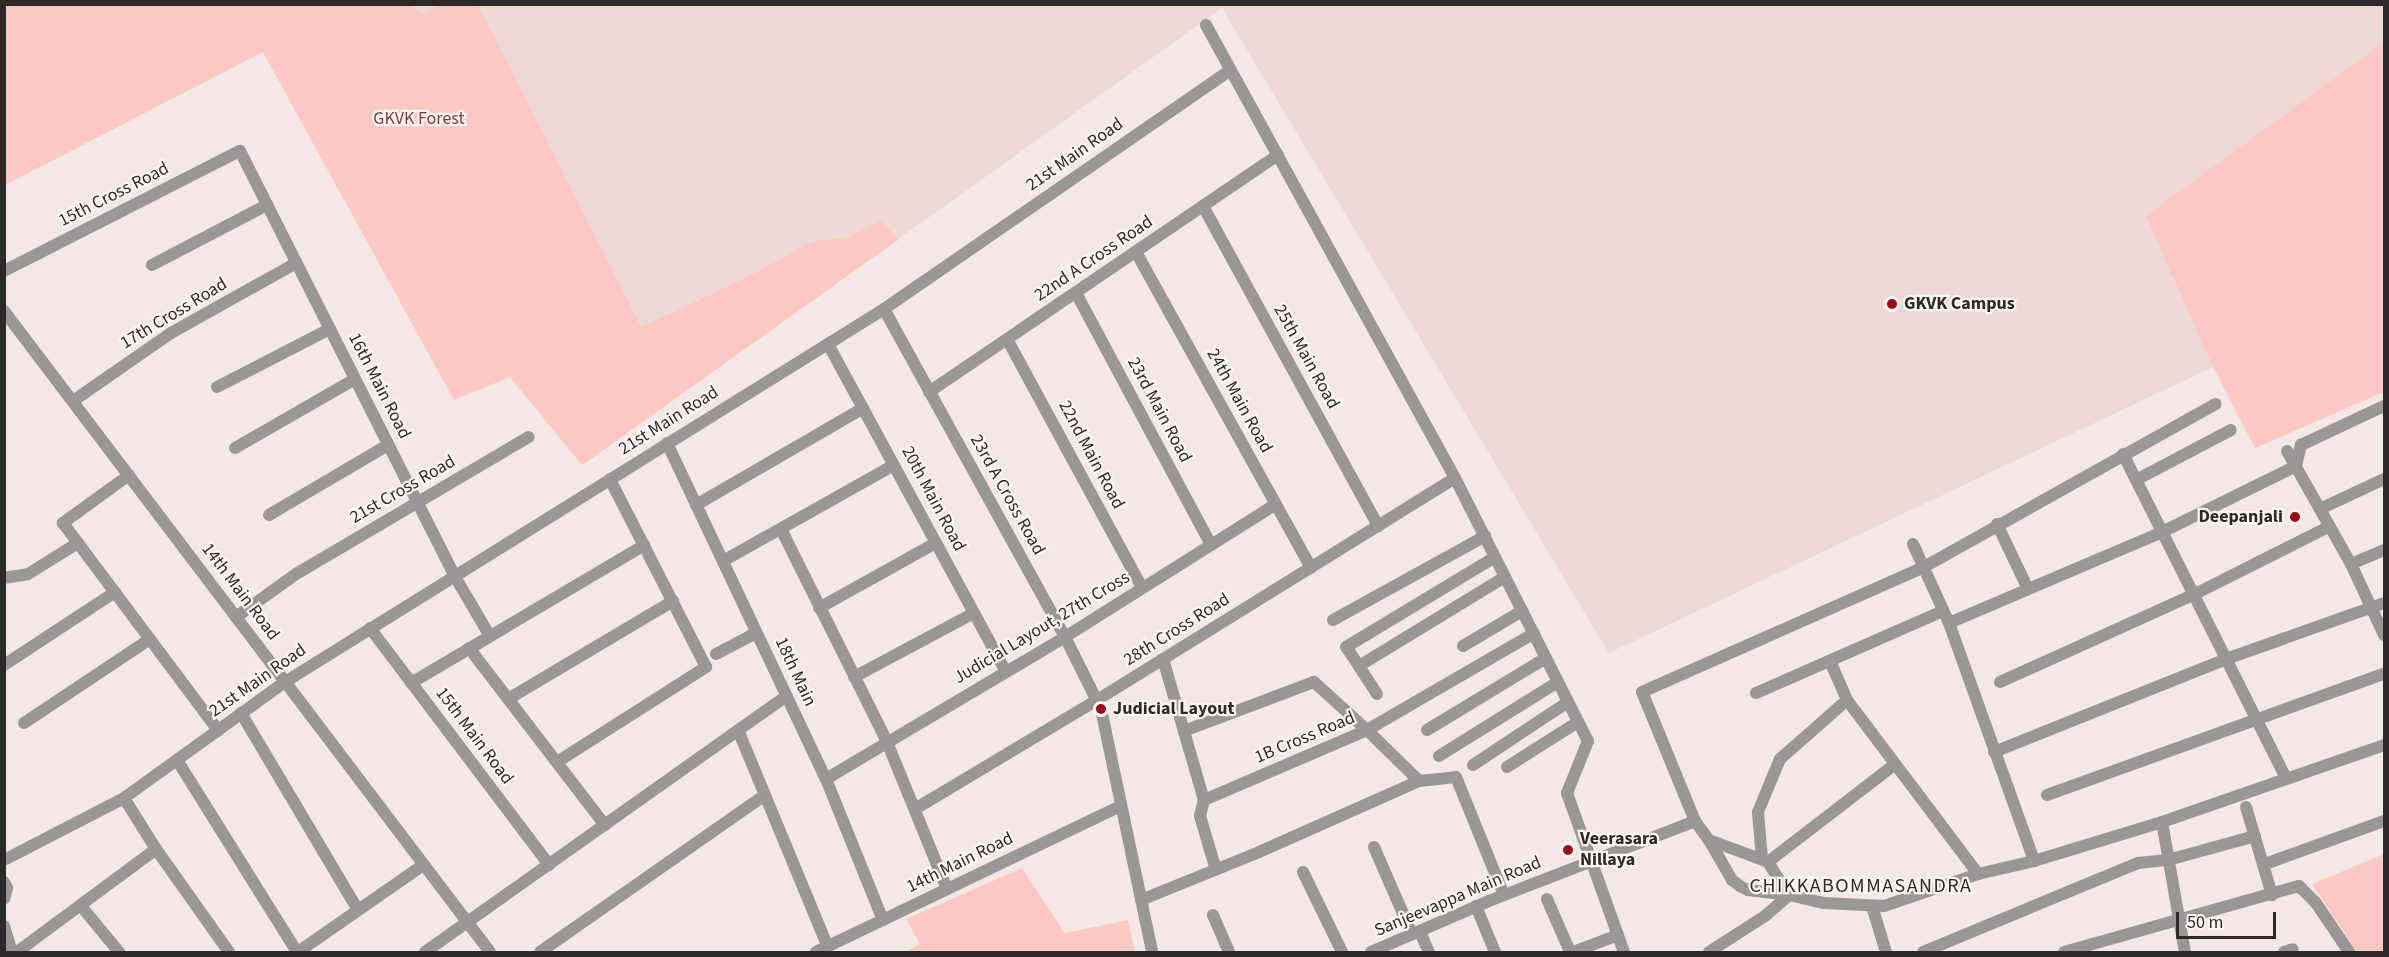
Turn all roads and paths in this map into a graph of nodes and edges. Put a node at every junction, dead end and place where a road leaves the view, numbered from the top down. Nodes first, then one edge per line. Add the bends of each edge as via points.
1 (1206, 25) dead end
2 (1231, 70) junction
3 (240, 151) joint
4 (1278, 156) junction
5 (267, 205) junction
6 (1203, 206) junction
7 (1136, 252) junction
8 (296, 263) junction
9 (152, 265) dead end
10 (4, 271) edge
11 (1076, 293) junction
12 (884, 309) junction
13 (4, 311) edge
14 (330, 329) junction
15 (1007, 339) junction
16 (828, 344) junction
17 (355, 379) junction
18 (217, 387) dead end
19 (929, 392) junction
20 (73, 401) junction
21 (2216, 404) dead end
22 (2385, 406) edge
23 (863, 408) junction
24 (2231, 430) dead end
25 (528, 437) dead end
26 (667, 443) junction
27 (388, 445) junction
28 (235, 447) dead end
29 (2287, 451) dead end
30 (2123, 454) junction
31 (894, 465) junction
32 (2296, 466) junction
33 (129, 475) junction
34 (1455, 478) junction
35 (610, 479) junction
36 (2385, 479) edge
37 (2136, 480) junction
38 (417, 502) junction
39 (1276, 504) junction
40 (696, 505) junction
41 (2320, 509) junction
42 (269, 515) dead end
43 (1996, 524) junction
44 (1378, 526) junction
45 (2330, 526) junction
46 (781, 529) junction
47 (2162, 532) junction
48 (1485, 536) junction
49 (78, 543) junction
50 (936, 543) junction
51 (1913, 544) dead end
52 (644, 545) junction
53 (1211, 545) junction
54 (2385, 550) edge
55 (1495, 556) junction
56 (723, 561) junction
57 (2351, 564) junction
58 (1924, 567) junction
59 (1311, 568) junction
60 (454, 575) junction
61 (1505, 577) junction
62 (4, 578) edge
63 (1142, 588) junction
64 (2028, 589) junction
65 (115, 592) junction
66 (2193, 595) junction
67 (673, 601) junction
68 (2385, 603) edge
69 (2370, 606) junction
70 (819, 608) junction
71 (1522, 611) junction
72 (1943, 611) junction
73 (974, 613) junction
74 (236, 617) junction
75 (1334, 620) dead end
76 (1949, 623) junction
77 (370, 628) junction
78 (756, 633) junction
79 (1533, 633) junction
80 (2385, 635) edge
81 (490, 636) junction
82 (1065, 637) junction
83 (150, 639) junction
84 (1463, 646) dead end
85 (469, 648) junction
86 (716, 654) dead end
87 (1546, 658) junction
88 (1163, 659) junction
89 (2226, 659) junction
90 (1830, 661) junction
91 (4, 665) edge
92 (1359, 666) junction
93 (1006, 672) junction
94 (2385, 674) edge
95 (854, 677) junction
96 (285, 682) junction
97 (1558, 682) junction
98 (2000, 682) dead end
99 (411, 683) junction
100 (1756, 693) dead end
101 (1377, 694) dead end
102 (786, 696) junction
103 (508, 699) junction
104 (1097, 700) junction
105 (1847, 700) junction
106 (1568, 702) junction
107 (241, 713) junction
108 (2256, 719) junction
109 (1578, 722) junction
110 (24, 723) dead end
111 (1367, 729) junction
112 (218, 730) junction
113 (738, 730) junction
114 (1427, 730) dead end
115 (1184, 731) junction
116 (887, 742) junction
117 (2385, 745) edge
118 (1994, 752) junction
119 (1439, 756) dead end
120 (177, 760) junction
121 (557, 762) junction
122 (1473, 765) dead end
123 (1894, 765) junction
124 (1507, 767) dead end
125 (826, 778) junction
126 (2286, 778) junction
127 (1419, 781) junction
128 (765, 795) junction
129 (2047, 795) dead end
130 (123, 798) junction
131 (1204, 800) junction
132 (1121, 806) junction
133 (2246, 807) dead end
134 (915, 809) junction
135 (1695, 820) junction
136 (2385, 821) edge
137 (2162, 822) junction
138 (605, 825) junction
139 (2255, 836) junction
140 (1709, 840) junction
141 (1374, 847) dead end
142 (156, 849) junction
143 (4, 860) edge
144 (2168, 860) junction
145 (1765, 861) junction
146 (2034, 861) junction
147 (1593, 862) junction
148 (2265, 864) junction
149 (423, 865) junction
150 (549, 865) junction
151 (1216, 870) junction
152 (1303, 872) dead end
153 (1978, 874) junction
154 (4, 882) edge
155 (947, 889) junction
156 (1504, 895) junction
157 (1789, 895) junction
158 (2272, 895) junction
159 (4, 899) edge
160 (1547, 899) dead end
161 (1141, 900) junction
162 (81, 906) junction
163 (1476, 906) junction
164 (1872, 906) junction
165 (358, 910) junction
166 (1213, 915) dead end
167 (883, 920) junction
168 (2179, 921) junction
169 (467, 922) junction
170 (4, 926) edge
171 (1416, 933) junction
172 (1618, 935) junction
173 (828, 947) junction
174 (12, 952) edge
175 (17, 952) edge
176 (118, 952) edge
177 (229, 952) edge
178 (297, 952) edge
179 (425, 952) edge
180 (490, 952) edge
181 (540, 952) edge
182 (816, 952) edge
183 (1152, 952) edge
184 (1229, 952) edge
185 (1342, 952) edge
186 (1371, 952) edge
187 (1429, 952) edge
188 (1495, 952) edge
189 (1572, 952) edge
190 (1624, 952) edge
191 (1708, 952) edge
192 (1886, 952) edge
193 (1923, 952) edge
194 (2064, 952) edge
195 (2185, 952) edge
196 (2349, 952) edge

1 - 2 street
2 - 4 street
2 - 12 street, 21st Main Road
3 - 5 street, 16th Main Road
3 - 10 street, 15th Cross Road
4 - 6 street, 22nd A Cross Road
4 - 34 street
5 - 8 street, 16th Main Road
5 - 9 street
6 - 7 street, 22nd A Cross Road
6 - 44 street, 25th Main Road
7 - 11 street, 22nd A Cross Road
7 - 39 street, 24th Main Road
8 - 14 street, 16th Main Road
8 - 20 street, 17th Cross Road via 171,333
11 - 15 street, 22nd A Cross Road
11 - 53 street, 23rd Main Road
12 - 16 street, 21st Main Road
12 - 19 street, 23rd A Cross Road
13 - 20 street, 14th Main Road
14 - 17 street, 16th Main Road
14 - 18 street
15 - 19 street, 22nd A Cross Road
15 - 63 street, 22nd Main Road
16 - 23 street, 20th Main Road
16 - 26 street, 21st Main Road
17 - 27 street, 16th Main Road
17 - 28 street
19 - 82 street, 23rd A Cross Road
20 - 33 street, 14th Main Road
21 - 30 street
22 - 32 street via 2301,445
23 - 31 street, 20th Main Road
23 - 40 street
24 - 37 street
25 - 38 street, 21st Cross Road
26 - 35 street, 21st Main Road
26 - 40 street, 18th Main
27 - 38 street, 16th Main Road
27 - 42 street
29 - 32 street
30 - 37 street
30 - 43 street
31 - 46 street
31 - 50 street, 20th Main Road
32 - 41 street
32 - 47 street
33 - 49 street via 63,523
33 - 74 street, 14th Main Road
34 - 44 street, 28th Cross Road
34 - 48 street
35 - 52 street
35 - 60 street, 21st Main Road
36 - 41 street
37 - 47 street
38 - 60 street, 16th Main Road
38 - 74 street, 21st Cross Road via 296,574
39 - 53 street, Judicial Layout, 27th Cross
39 - 59 street, 24th Main Road
40 - 56 street, 18th Main
41 - 45 street
43 - 58 street
43 - 64 street
44 - 59 street, 28th Cross Road
45 - 57 street
45 - 66 street
46 - 56 street
46 - 70 street
47 - 64 street
47 - 66 street
48 - 55 street
48 - 75 street
49 - 62 street via 28,574
49 - 65 street
50 - 70 street
50 - 73 street, 20th Main Road
51 - 58 street
52 - 67 street
52 - 81 street
53 - 63 street, Judicial Layout, 27th Cross
54 - 57 street
55 - 61 street
55 - 92 street via 1346,647
56 - 78 street, 18th Main
57 - 69 street
58 - 72 street
58 - 135 street via 1642,692
59 - 88 street, 28th Cross Road
60 - 77 street, 21st Main Road
60 - 81 street, 16th Main Road
61 - 71 street
61 - 92 street
63 - 82 street, Judicial Layout, 27th Cross
64 - 76 street
65 - 83 street
65 - 91 street
66 - 89 street
66 - 98 street
67 - 103 street
67 - 121 street via 706,667
68 - 69 street
69 - 80 street
69 - 89 street
70 - 95 street
71 - 79 street
71 - 84 street
72 - 76 street
72 - 90 street
73 - 93 street, 20th Main Road
73 - 95 street
74 - 96 street, 14th Main Road
76 - 118 street
77 - 96 street, 21st Main Road
77 - 99 street, 15th Main Road
78 - 86 street
78 - 102 street, 18th Main
79 - 87 street
79 - 111 street
81 - 85 street
82 - 93 street, Judicial Layout, 27th Cross
82 - 104 street, 23rd A Cross Road
83 - 110 street
83 - 112 street
85 - 99 street
85 - 103 street
87 - 97 street
87 - 114 street
88 - 104 street, 28th Cross Road
88 - 115 street
89 - 108 street
89 - 118 street
90 - 100 street
90 - 105 street
92 - 101 street
93 - 116 street, Judicial Layout, 27th Cross
94 - 108 street
95 - 116 street
96 - 107 street, 21st Main Road
96 - 149 street, 14th Main Road
97 - 106 street
97 - 119 street
99 - 150 street, 15th Main Road
102 - 113 street
102 - 125 street, 18th Main
103 - 121 street
104 - 132 street, 23rd A Cross Road
104 - 134 street, 28th Cross Road
105 - 123 street
105 - 145 street via 1780,759 1758,812
106 - 109 street
106 - 122 street
107 - 112 street, 21st Main Road
107 - 165 street
108 - 126 street
108 - 129 street
109 - 124 street
109 - 147 street via 1588,741 1568,793
111 - 115 street via 1314,682
111 - 127 street, 1B Cross Road
111 - 131 street, 1B Cross Road
112 - 120 street, 21st Main Road
113 - 128 street
113 - 138 street
115 - 131 street
116 - 125 street, Judicial Layout, 27th Cross
116 - 134 street
117 - 126 street
118 - 146 street
120 - 130 street, 21st Main Road
120 - 178 street
121 - 138 street
123 - 145 street
123 - 153 street
125 - 167 street, 18th Main
126 - 137 street
127 - 151 street
127 - 156 street via 1456,777
128 - 173 street
128 - 181 street
130 - 142 street
130 - 143 street, 21st Main Road
131 - 151 street via 1200,816
132 - 155 street, 14th Main Road
132 - 161 street, 23rd A Cross Road
133 - 139 street
134 - 155 street
135 - 140 street
135 - 147 street, Sanjeevappa Main Road
136 - 148 street
137 - 144 street
137 - 146 street
138 - 150 street
139 - 144 street
139 - 148 street
140 - 145 street
140 - 157 street via 1732,880 1740,886
141 - 171 street
142 - 162 street
142 - 177 street
144 - 168 street
144 - 193 street via 2138,863
145 - 157 street
146 - 153 street
147 - 156 street, Sanjeevappa Main Road
147 - 172 street
148 - 158 street
149 - 165 street
149 - 169 street, 14th Main Road
150 - 169 street
151 - 161 street
152 - 185 street
153 - 164 street via 1884,906
154 - 159 street
155 - 167 street, 14th Main Road
156 - 163 street, Sanjeevappa Main Road
157 - 164 street via 1824,903
157 - 191 street via 1765,916
158 - 168 street
158 - 196 street via 2299,886 2316,903
160 - 189 street
161 - 183 street, 23rd A Cross Road
162 - 175 street
162 - 176 street
163 - 171 street, Sanjeevappa Main Road
163 - 188 street
164 - 192 street
165 - 178 street
166 - 184 street
167 - 173 street, 14th Main Road
168 - 194 street
168 - 195 street
169 - 179 street
169 - 180 street, 14th Main Road
170 - 174 street
171 - 186 street, Sanjeevappa Main Road
171 - 187 street
172 - 189 street
172 - 190 street
173 - 182 street, 14th Main Road

